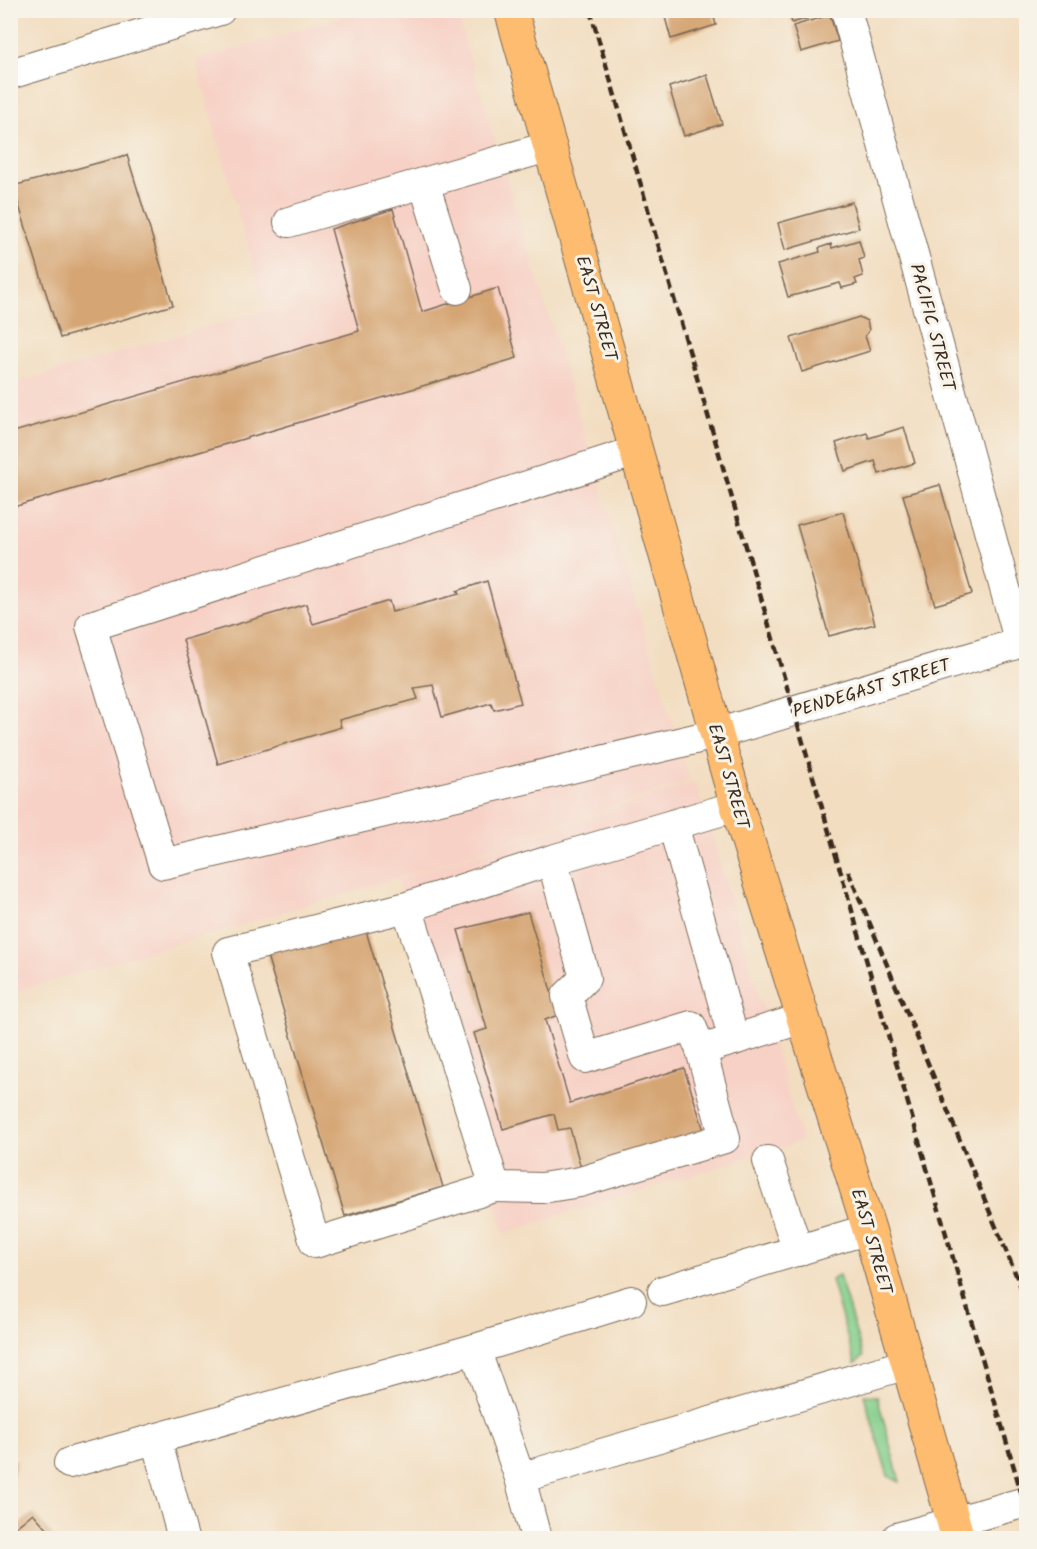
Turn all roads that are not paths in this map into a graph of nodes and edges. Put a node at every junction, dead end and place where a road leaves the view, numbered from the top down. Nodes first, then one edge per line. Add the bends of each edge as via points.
1 (511, 10) edge
2 (846, 10) edge
3 (202, 13) edge
4 (134, 23) edge
5 (10, 74) edge
6 (551, 146) junction
7 (424, 183) junction
8 (289, 222) dead end
9 (457, 289) dead end
10 (637, 452) junction
11 (1023, 642) edge
12 (716, 734) junction
13 (737, 806) junction
14 (673, 825) junction
15 (552, 860) junction
16 (407, 906) junction
17 (804, 1018) junction
18 (734, 1040) junction
19 (701, 1050) junction
20 (768, 1161) dead end
21 (495, 1188) junction
22 (869, 1229) junction
23 (798, 1251) junction
24 (663, 1291) dead end
25 (631, 1301) dead end
26 (475, 1349) junction
27 (908, 1364) junction
28 (156, 1439) junction
29 (69, 1463) dead end
30 (520, 1479) junction
31 (1026, 1502) edge
32 (956, 1531) edge
33 (183, 1539) edge
34 (536, 1539) edge
35 (897, 1539) edge

1 - 6 main road, EAST STREET
2 - 11 street, PACIFIC STREET
3 - 4 street
4 - 5 street
6 - 7 street
6 - 10 main road, EAST STREET
7 - 8 street
7 - 9 street
10 - 12 main road, EAST STREET
10 - 12 street, PENDEGAST STREET via 90,626 163,864
11 - 12 street, PENDEGAST STREET
12 - 13 main road, EAST STREET
13 - 14 street
13 - 17 main road, EAST STREET
14 - 15 street
14 - 18 street
15 - 16 street
15 - 19 street via 585,978 567,996 585,1058 691,1026
16 - 21 street
16 - 21 street via 228,952 315,1243
17 - 18 street
17 - 22 main road, EAST STREET
18 - 19 street
19 - 21 street via 725,1138 580,1182 543,1188
20 - 23 street
22 - 23 street
22 - 27 main road, EAST STREET
23 - 24 street
25 - 26 street
26 - 28 street
26 - 30 street
27 - 30 street
27 - 32 main road, EAST STREET
28 - 29 street
28 - 33 street
30 - 34 street
31 - 32 street
32 - 35 street

